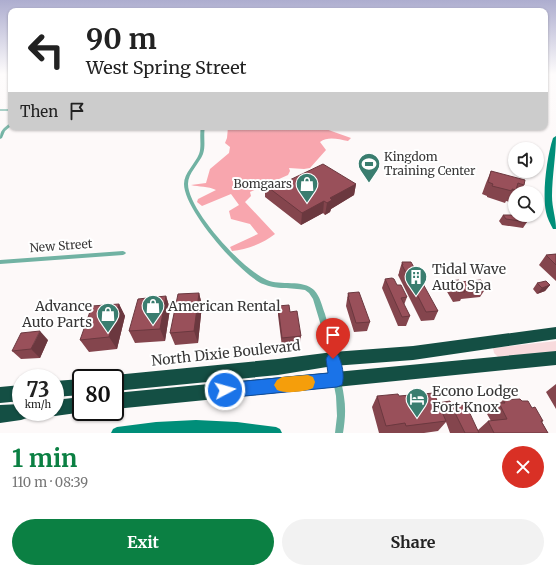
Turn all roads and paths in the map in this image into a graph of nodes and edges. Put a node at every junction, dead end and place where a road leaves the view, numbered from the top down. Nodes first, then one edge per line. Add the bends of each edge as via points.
1 (8, 127) edge
2 (203, 130) edge
3 (0, 138) edge
4 (556, 138) edge
5 (556, 227) edge
6 (123, 253) dead end
7 (0, 262) edge
8 (556, 333) edge
9 (556, 358) edge
10 (333, 359) junction
11 (337, 380) junction
12 (124, 383) edge
13 (12, 394) edge
14 (0, 395) edge
15 (124, 400) edge
16 (12, 413) edge
17 (0, 414) edge
18 (117, 433) edge
19 (276, 433) edge
20 (339, 433) edge

1 - 3 street
2 - 10 street via 200,155 187,182 188,194 193,205 209,229 253,276 270,284 302,287 311,291 321,312
4 - 5 street via 552,152 548,198 549,210
6 - 7 street, New Street
8 - 10 highway, North Dixie Boulevard via 428,351
9 - 11 highway
10 - 11 street
10 - 12 highway, North Dixie Boulevard
11 - 15 highway
11 - 20 street via 340,402
13 - 14 highway
16 - 17 highway
18 - 19 street via 207,427

